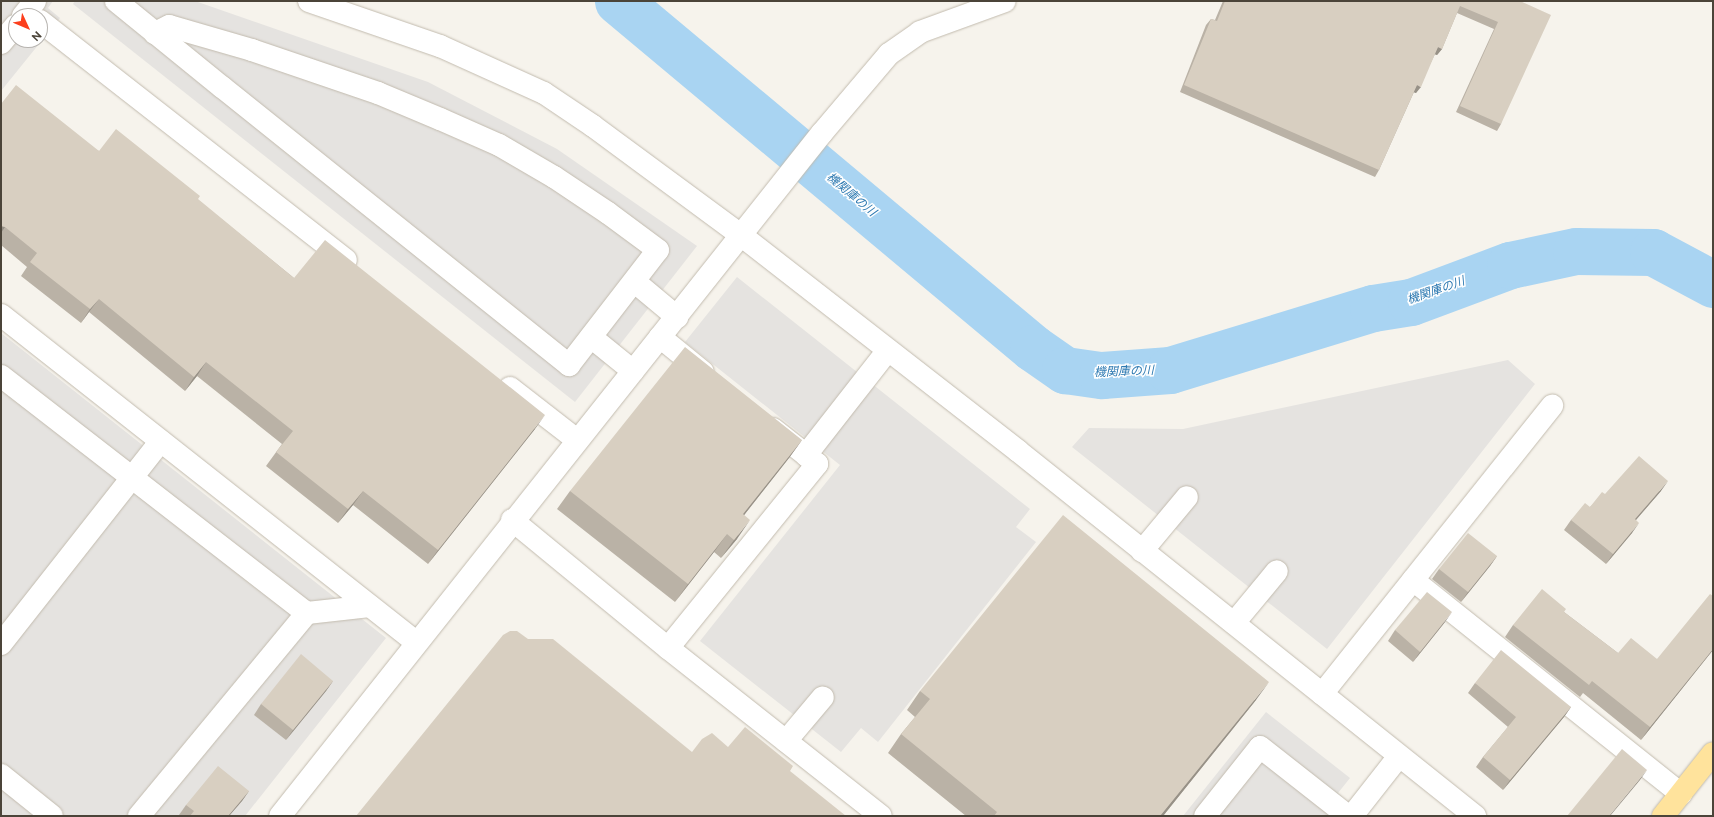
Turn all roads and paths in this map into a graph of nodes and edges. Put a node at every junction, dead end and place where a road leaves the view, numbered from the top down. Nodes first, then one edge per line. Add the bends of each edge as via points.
1 (116, 1) edge
2 (310, 1) edge
3 (1005, 1) edge
4 (48, 30) edge
5 (155, 33) junction
6 (742, 236) junction
7 (365, 274) edge
8 (635, 282) junction
9 (1, 315) edge
10 (677, 317) junction
11 (591, 337) junction
12 (660, 337) junction
13 (888, 350) junction
14 (633, 371) junction
15 (1, 376) edge
16 (496, 377) edge
17 (721, 386) edge
18 (1552, 406) dead end
19 (756, 414) edge
20 (577, 440) junction
21 (161, 441) junction
22 (806, 455) junction
23 (132, 479) junction
24 (1187, 497) dead end
25 (512, 520) junction
26 (1142, 551) junction
27 (1277, 570) dead end
28 (1413, 580) junction
29 (370, 606) junction
30 (308, 613) junction
31 (1234, 623) junction
32 (416, 642) junction
33 (1, 644) edge
34 (668, 648) junction
35 (1322, 694) junction
36 (823, 697) dead end
37 (786, 741) junction
38 (1713, 753) edge
39 (1399, 756) junction
40 (1, 776) edge
41 (1681, 794) junction
42 (52, 816) edge
43 (139, 816) edge
44 (280, 816) edge
45 (881, 816) edge
46 (1205, 816) edge
47 (1348, 816) edge
48 (1352, 816) edge
49 (1475, 816) edge
50 (1663, 816) edge

1 - 5 street
2 - 6 street via 440,46 544,93
3 - 6 street via 920,32 896,50 822,132
4 - 7 street
5 - 8 street via 169,26 252,50 378,93 498,145 608,213 658,250
5 - 11 street via 569,365
6 - 10 street
6 - 13 street
8 - 10 street
8 - 11 street
9 - 21 street
10 - 12 street
11 - 14 street
12 - 14 street
12 - 17 street
13 - 22 street
13 - 26 street
14 - 20 street
15 - 23 street
16 - 20 street
18 - 28 street
19 - 22 street
20 - 25 street
21 - 23 street
21 - 29 street
22 - 34 street via 818,464
23 - 30 street
23 - 33 street
24 - 26 street
25 - 32 street
25 - 34 street
26 - 31 street
27 - 31 street
28 - 35 street
28 - 41 street
29 - 30 street
29 - 32 street
30 - 43 street
31 - 35 street
32 - 44 street
34 - 37 street
35 - 39 street
36 - 37 street
37 - 45 street
38 - 41 main road
39 - 48 street
39 - 49 street
40 - 42 street
41 - 50 main road
46 - 47 street via 1260,747

